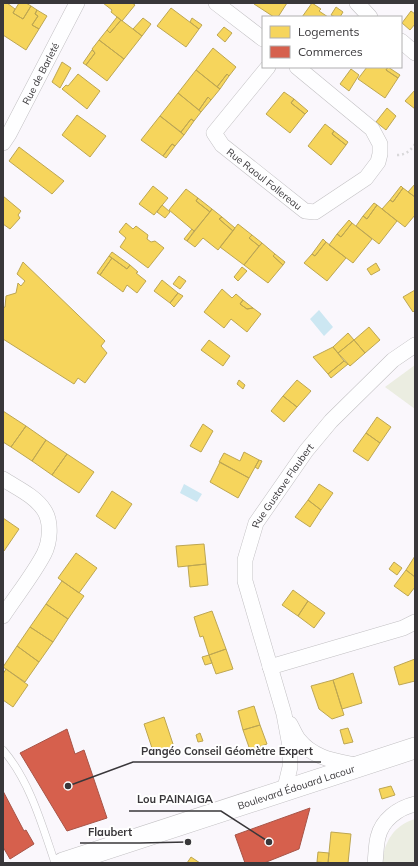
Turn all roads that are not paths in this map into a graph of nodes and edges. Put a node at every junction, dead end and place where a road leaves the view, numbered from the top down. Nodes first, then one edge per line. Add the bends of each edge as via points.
1 (77, 3) edge
2 (216, 3) edge
3 (357, 3) edge
4 (369, 16) edge
5 (262, 38) edge
6 (402, 42) edge
7 (415, 53) edge
8 (267, 68) edge
9 (298, 68) edge
10 (3, 143) edge
11 (415, 345) edge
12 (3, 479) edge
13 (3, 616) edge
14 (415, 622) edge
15 (270, 667) junction
16 (284, 714) junction
17 (415, 748) edge
18 (3, 750) edge
19 (360, 766) junction
20 (284, 792) junction
21 (415, 804) edge
22 (55, 863) edge
23 (63, 863) edge
24 (375, 863) edge

1 - 10 street, Rue de Barleté
2 - 5 street
3 - 4 street
6 - 7 street
8 - 9 street, Rue Raoul Follereau via 214,133 222,145 305,211 315,212 366,178 376,166 380,144 372,129
11 - 15 street, Rue Gustave Flaubert via 393,360 331,421 306,451 256,523 245,560 245,581
12 - 13 street via 34,499 45,511 50,536 44,554
14 - 15 street
15 - 16 street, Rue Gustave Flaubert
16 - 19 street via 299,741 316,755
16 - 20 street, Rue Gustave Flaubert via 290,746 290,767
17 - 19 main road, Boulevard Édouard Lacour
18 - 22 lane via 21,777 37,809
19 - 20 main road, Boulevard Édouard Lacour
20 - 23 main road, Boulevard Édouard Lacour
21 - 24 street via 400,810 385,822 378,836

